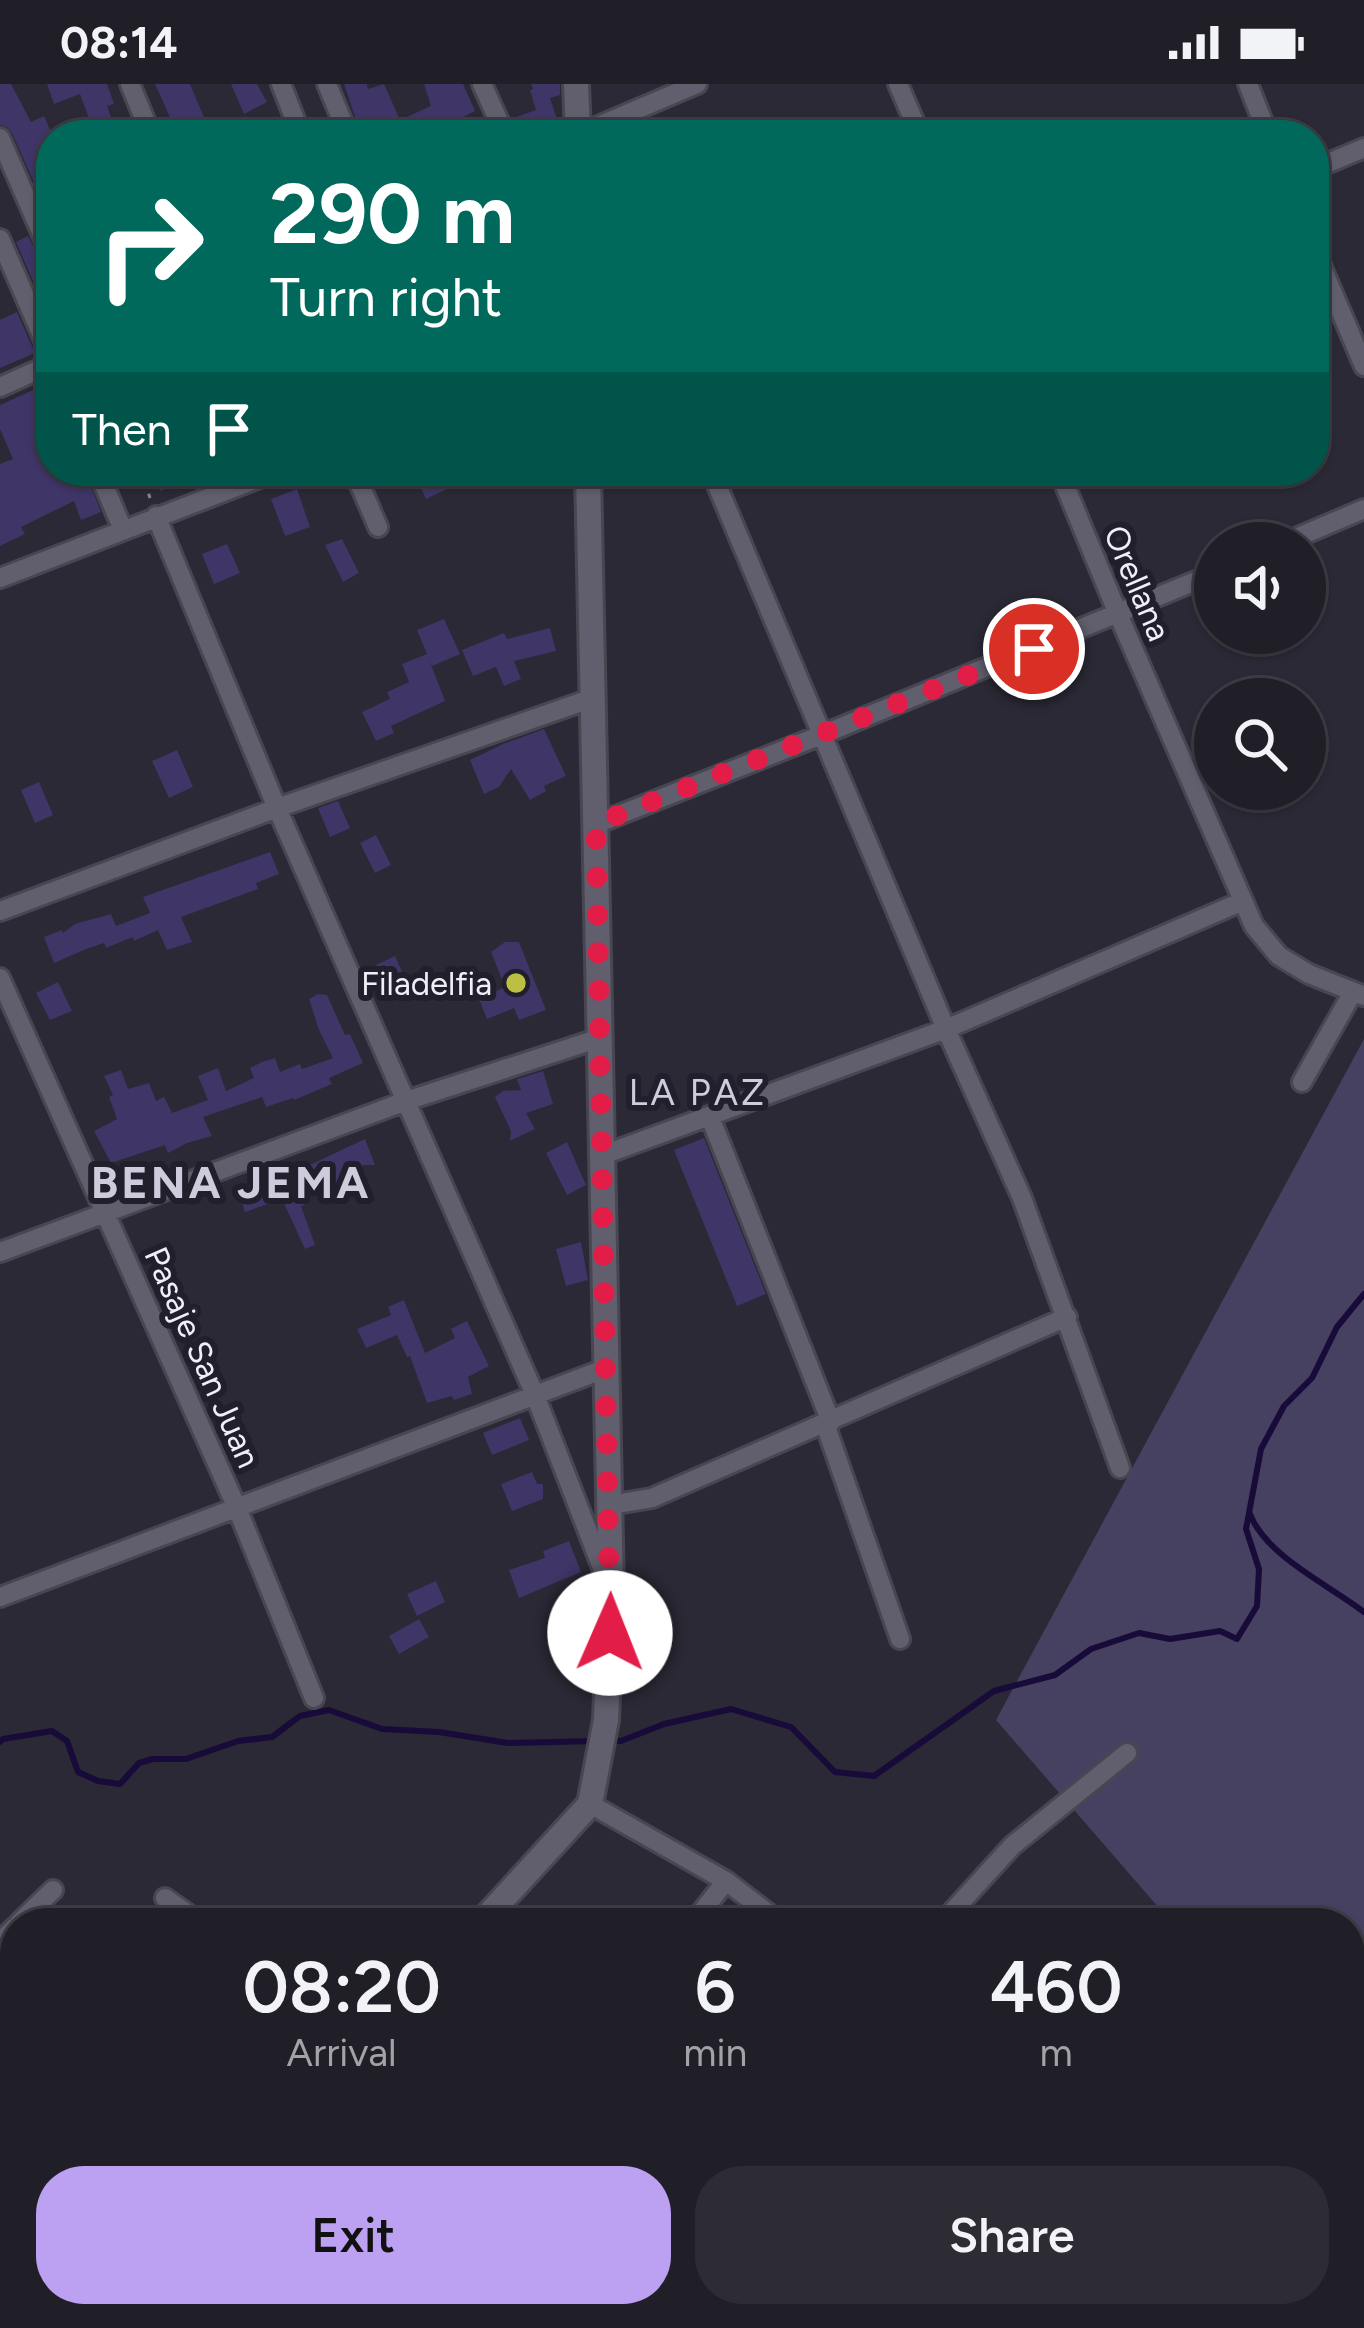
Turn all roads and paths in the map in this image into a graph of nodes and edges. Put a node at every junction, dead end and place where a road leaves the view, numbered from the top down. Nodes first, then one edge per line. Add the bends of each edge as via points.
1 (130, 84) edge
2 (281, 84) edge
3 (327, 84) edge
4 (482, 84) edge
5 (576, 84) edge
6 (698, 84) edge
7 (898, 84) edge
8 (1248, 84) edge
9 (146, 120) edge
10 (295, 120) edge
11 (342, 120) edge
12 (498, 120) edge
13 (577, 120) edge
14 (613, 120) edge
15 (914, 120) edge
16 (1262, 120) edge
17 (0, 138) edge
18 (1364, 148) edge
19 (1329, 163) edge
20 (36, 221) edge
21 (0, 239) edge
22 (1329, 284) edge
23 (36, 324) edge
24 (1364, 366) edge
25 (36, 368) edge
26 (0, 387) edge
27 (104, 486) edge
28 (146, 486) edge
29 (237, 486) edge
30 (360, 486) edge
31 (589, 486) edge
32 (717, 486) edge
33 (1065, 486) edge
34 (1364, 509) edge
35 (156, 516) junction
36 (1326, 525) edge
37 (378, 527) dead end
38 (123, 530) junction
39 (0, 578) edge
40 (1194, 582) edge
41 (1118, 614) junction
42 (593, 698) junction
43 (824, 734) junction
44 (278, 808) junction
45 (596, 824) junction
46 (1243, 902) junction
47 (0, 910) edge
48 (0, 978) edge
49 (1359, 994) edge
50 (946, 1029) junction
51 (600, 1038) junction
52 (1302, 1082) dead end
53 (406, 1101) junction
54 (710, 1117) junction
55 (603, 1155) junction
56 (106, 1214) junction
57 (0, 1252) edge
58 (1067, 1317) junction
59 (607, 1368) junction
60 (535, 1395) junction
61 (828, 1423) junction
62 (1120, 1468) dead end
63 (610, 1505) junction
64 (236, 1508) junction
65 (611, 1590) junction
66 (0, 1597) edge
67 (900, 1639) dead end
68 (314, 1698) dead end
69 (1127, 1753) dead end
70 (590, 1804) junction
71 (726, 1881) junction
72 (53, 1890) dead end
73 (165, 1898) dead end
74 (34, 1908) edge
75 (179, 1908) edge
76 (495, 1908) edge
77 (705, 1908) edge
78 (761, 1908) edge
79 (956, 1908) edge

1 - 9 street
2 - 10 street
3 - 11 street
4 - 12 street
5 - 13 street
6 - 14 street
7 - 15 street
8 - 16 street
17 - 20 street
18 - 19 street
21 - 23 street
22 - 24 street
25 - 26 street
27 - 38 street
28 - 35 path
29 - 35 street
30 - 37 street
31 - 42 street
32 - 43 street
33 - 41 street, Orellana
34 - 36 street
35 - 38 street
35 - 44 street
38 - 39 street
40 - 41 street
41 - 43 street
41 - 46 street, Orellana
42 - 44 street
42 - 45 street
43 - 45 street
43 - 50 street
44 - 47 street
44 - 53 street
45 - 51 street
46 - 49 street, Orellana via 1279,956
46 - 50 street
48 - 56 street, Pasaje San Juan
49 - 52 street
50 - 54 street
50 - 58 street
51 - 53 street
51 - 55 street
53 - 56 street
53 - 60 street
54 - 55 street
54 - 61 street
55 - 59 street
56 - 57 street
56 - 64 street, Pasaje San Juan
58 - 61 street
58 - 62 street
59 - 60 street
59 - 63 street
60 - 64 street
60 - 65 street
61 - 63 street via 652,1498
61 - 67 street
63 - 65 street
64 - 66 street
64 - 68 street, Pasaje San Juan
65 - 70 street via 606,1720
69 - 79 street via 1012,1846
70 - 71 street
70 - 76 street
71 - 77 street
71 - 78 street
72 - 74 street
73 - 75 street

